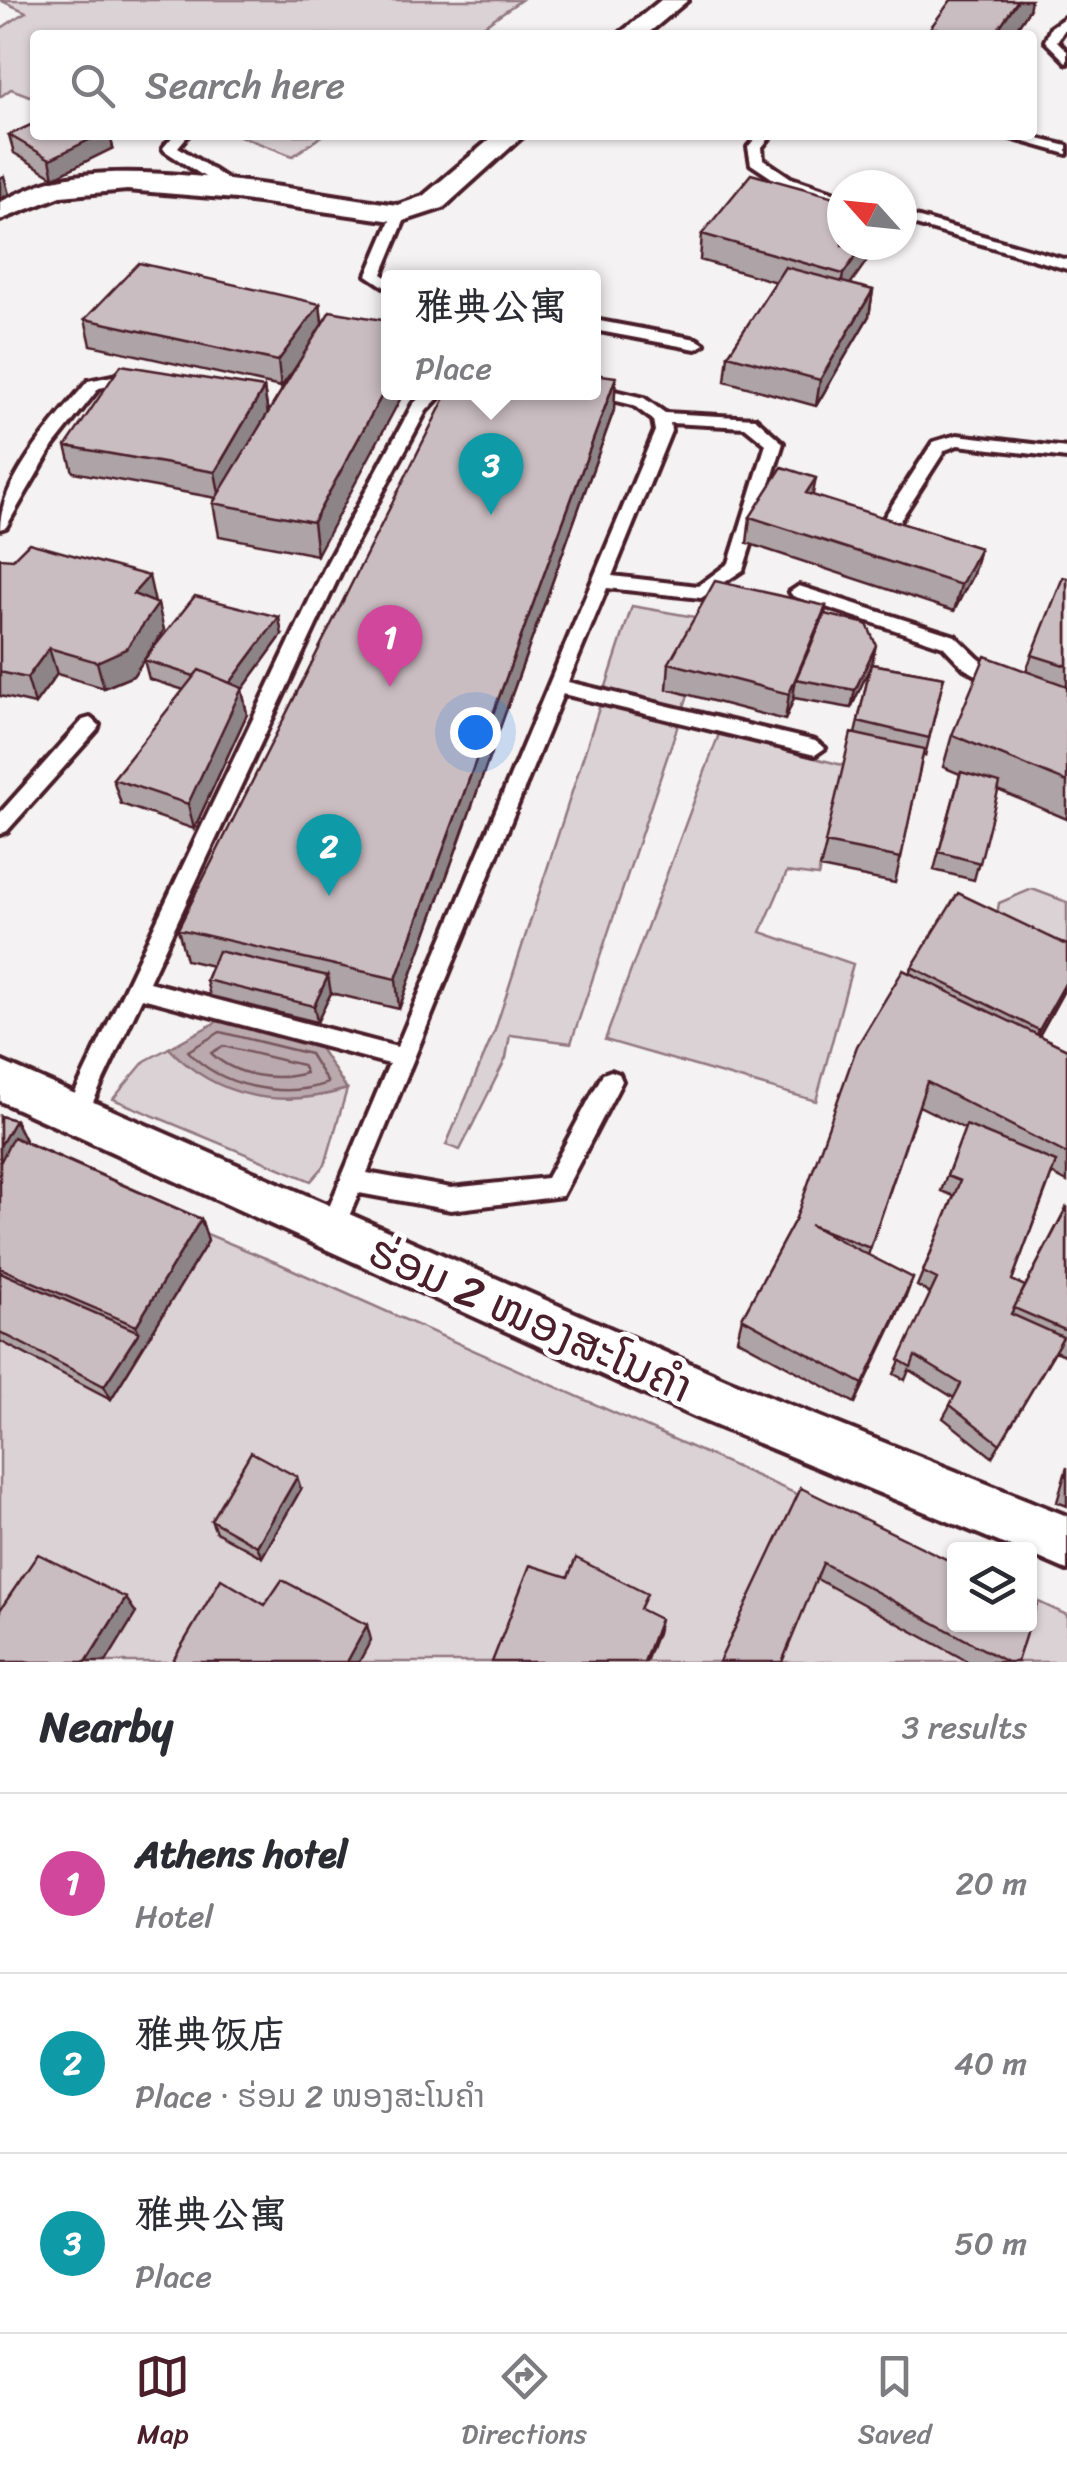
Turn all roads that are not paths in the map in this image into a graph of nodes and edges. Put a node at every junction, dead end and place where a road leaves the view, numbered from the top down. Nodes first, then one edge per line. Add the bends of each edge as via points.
1 (676, 0) edge
2 (1067, 20) edge
3 (637, 30) edge
4 (1067, 59) edge
5 (177, 140) edge
6 (504, 140) edge
7 (761, 140) edge
8 (1027, 140) edge
9 (1067, 150) edge
10 (236, 191) junction
11 (827, 194) edge
12 (0, 212) edge
13 (400, 214) junction
14 (917, 221) edge
15 (1067, 264) edge
16 (381, 280) edge
17 (601, 326) edge
18 (696, 344) dead end
19 (148, 377) edge
20 (601, 393) edge
21 (428, 400) edge
22 (661, 418) junction
23 (1067, 453) edge
24 (891, 521) edge
25 (0, 523) edge
26 (601, 581) junction
27 (799, 592) dead end
28 (557, 686) junction
29 (1018, 692) edge
30 (90, 724) dead end
31 (815, 748) dead end
32 (0, 826) edge
33 (136, 987) junction
34 (403, 1058) junction
35 (0, 1080) edge
36 (611, 1081) dead end
37 (76, 1114) junction
38 (352, 1181) junction
39 (332, 1229) junction
40 (1067, 1543) edge

1 - 3 street
2 - 4 lane via 1051,42
5 - 10 lane via 170,148
6 - 13 street via 433,202
7 - 11 lane via 756,161 768,172
8 - 9 lane
10 - 12 street via 90,184 56,188
10 - 13 street
13 - 16 lane via 375,264
14 - 15 lane
17 - 18 lane
19 - 25 lane via 130,374 94,384 46,444
20 - 22 lane via 638,401
21 - 33 lane via 336,563
22 - 26 lane via 663,431
22 - 26 lane via 749,422 775,443 737,566 701,592
23 - 24 lane via 957,440 940,446
26 - 28 lane
27 - 29 lane via 949,641 971,664
28 - 31 lane
28 - 34 lane
30 - 32 lane
33 - 34 lane
33 - 37 lane
34 - 38 lane
35 - 37 street, ຮ່ອມ 2 ໜອງສະໂນຄໍາ
36 - 38 lane via 554,1188 452,1200
37 - 39 street, ຮ່ອມ 2 ໜອງສະໂນຄໍາ
38 - 39 lane
39 - 40 street, ຮ່ອມ 2 ໜອງສະໂນຄໍາ via 713,1399

